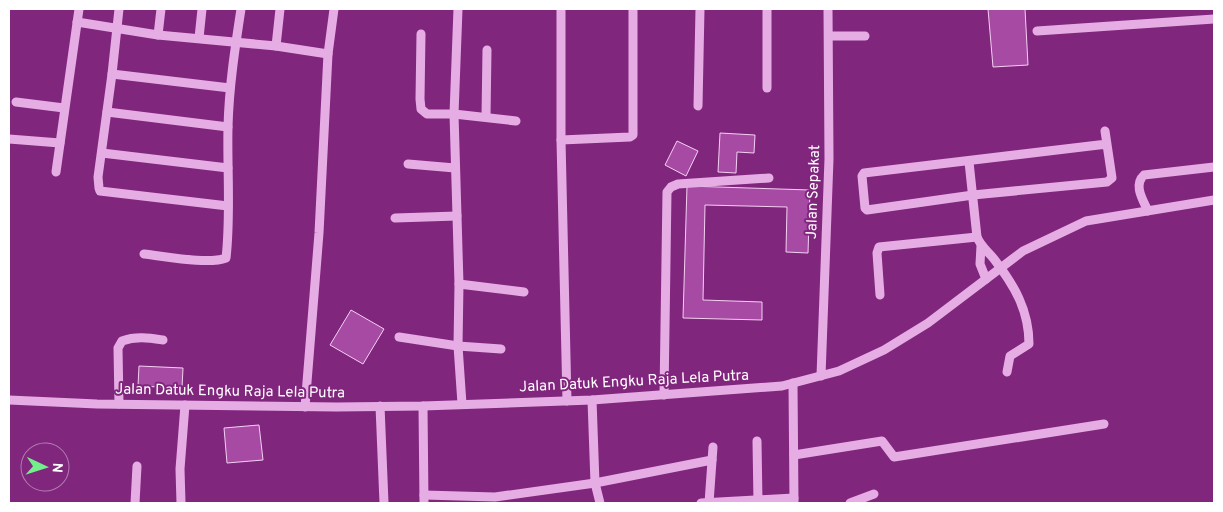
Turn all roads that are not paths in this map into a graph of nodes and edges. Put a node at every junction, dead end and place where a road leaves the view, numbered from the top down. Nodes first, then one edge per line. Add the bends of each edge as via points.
1 (79, 9) edge
2 (119, 9) edge
3 (161, 9) edge
4 (202, 9) edge
5 (240, 9) edge
6 (280, 9) edge
7 (334, 9) edge
8 (458, 9) edge
9 (561, 9) edge
10 (633, 9) edge
11 (700, 9) edge
12 (767, 9) edge
13 (828, 9) edge
14 (1214, 19) edge
15 (77, 22) junction
16 (116, 27) junction
17 (1037, 31) dead end
18 (420, 34) dead end
19 (158, 35) junction
20 (829, 36) junction
21 (865, 36) dead end
22 (199, 38) junction
23 (236, 44) junction
24 (276, 46) junction
25 (487, 50) dead end
26 (328, 54) junction
27 (112, 74) junction
28 (230, 88) junction
29 (767, 88) dead end
30 (16, 102) dead end
31 (698, 106) dead end
32 (64, 108) junction
33 (107, 112) junction
34 (454, 114) junction
35 (486, 117) junction
36 (516, 120) dead end
37 (228, 127) junction
38 (1105, 131) dead end
39 (9, 140) edge
40 (561, 140) junction
41 (60, 143) junction
42 (1107, 144) junction
43 (102, 153) junction
44 (969, 162) junction
45 (408, 164) dead end
46 (1214, 167) edge
47 (228, 168) junction
48 (455, 168) junction
49 (56, 172) dead end
50 (769, 178) dead end
51 (973, 195) junction
52 (1214, 200) edge
53 (228, 206) junction
54 (1148, 211) junction
55 (458, 216) junction
56 (395, 218) dead end
57 (979, 242) junction
58 (144, 254) dead end
59 (1001, 269) junction
60 (986, 279) junction
61 (459, 284) junction
62 (524, 292) dead end
63 (880, 295) dead end
64 (399, 337) dead end
65 (163, 340) dead end
66 (458, 346) junction
67 (501, 349) dead end
68 (1007, 372) dead end
69 (822, 376) junction
70 (793, 383) junction
71 (664, 395) junction
72 (9, 400) edge
73 (592, 400) junction
74 (567, 401) junction
75 (119, 404) junction
76 (462, 404) junction
77 (184, 405) junction
78 (380, 406) junction
79 (423, 406) junction
80 (305, 407) junction
81 (1104, 424) dead end
82 (757, 441) dead end
83 (713, 447) dead end
84 (794, 455) junction
85 (712, 460) junction
86 (137, 466) dead end
87 (595, 483) junction
88 (874, 494) dead end
89 (424, 499) edge
90 (495, 500) edge
91 (758, 501) edge
92 (794, 501) edge
93 (135, 503) edge
94 (181, 503) edge
95 (384, 503) edge
96 (600, 503) edge
97 (706, 503) edge
98 (850, 503) edge

1 - 15 street
2 - 16 street
3 - 19 street
4 - 22 street
5 - 23 street
6 - 24 street
7 - 26 street
8 - 34 street
9 - 40 street
10 - 40 street via 633,135
11 - 31 street
12 - 29 street
13 - 20 street, Jalan Sepakat
14 - 17 street
15 - 16 street
15 - 32 street
16 - 19 street
16 - 27 street
18 - 34 street via 421,109 427,114
19 - 22 street
20 - 21 street
20 - 69 street, Jalan Sepakat via 829,159
22 - 23 street
23 - 24 street
23 - 28 street
24 - 26 street
25 - 35 street
26 - 80 street via 319,234
27 - 28 street
27 - 33 street
28 - 37 street
30 - 32 street
32 - 41 street
33 - 37 street
33 - 43 street
34 - 35 street
34 - 48 street
35 - 36 street
37 - 47 street
38 - 42 street
39 - 41 street
40 - 74 street
41 - 49 street
42 - 44 street
42 - 51 street via 1112,178 1107,182
43 - 47 street
43 - 53 street via 100,191
44 - 51 street
44 - 51 street via 864,173 865,208
45 - 48 street
46 - 54 street via 1144,175 1139,189
47 - 53 street
48 - 55 street
50 - 71 street via 678,184 667,192
51 - 57 street
52 - 54 street, Jalan Datuk Engku Raja Lela Putra
53 - 58 street via 226,258 198,260
54 - 59 street, Jalan Datuk Engku Raja Lela Putra via 1086,221 1023,251
55 - 56 street
55 - 61 street
57 - 59 street
57 - 60 street via 980,264
57 - 63 street via 879,247
59 - 60 street, Jalan Datuk Engku Raja Lela Putra
59 - 68 street via 1026,311 1029,340 1027,346 1010,356
60 - 69 street, Jalan Datuk Engku Raja Lela Putra via 928,323 884,350
61 - 62 street
61 - 66 street
64 - 66 street
65 - 75 street via 143,337 122,341 118,348
66 - 67 street
66 - 76 street
69 - 70 street, Jalan Datuk Engku Raja Lela Putra
70 - 71 street, Jalan Datuk Engku Raja Lela Putra
70 - 84 street
71 - 73 street, Jalan Datuk Engku Raja Lela Putra
72 - 75 street, Jalan Datuk Engku Raja Lela Putra
73 - 74 street, Jalan Datuk Engku Raja Lela Putra
73 - 87 street
74 - 76 street, Jalan Datuk Engku Raja Lela Putra
75 - 77 street, Jalan Datuk Engku Raja Lela Putra
76 - 79 street, Jalan Datuk Engku Raja Lela Putra
77 - 80 street, Jalan Datuk Engku Raja Lela Putra
77 - 94 street
78 - 79 street, Jalan Datuk Engku Raja Lela Putra
78 - 80 street, Jalan Datuk Engku Raja Lela Putra
78 - 95 street
79 - 89 street
81 - 84 street via 894,457 882,441
82 - 91 street
83 - 85 street
84 - 92 street
85 - 87 street
85 - 97 street
86 - 93 street
87 - 90 street
87 - 96 street
88 - 98 street
89 - 90 street
91 - 92 street
91 - 97 street

